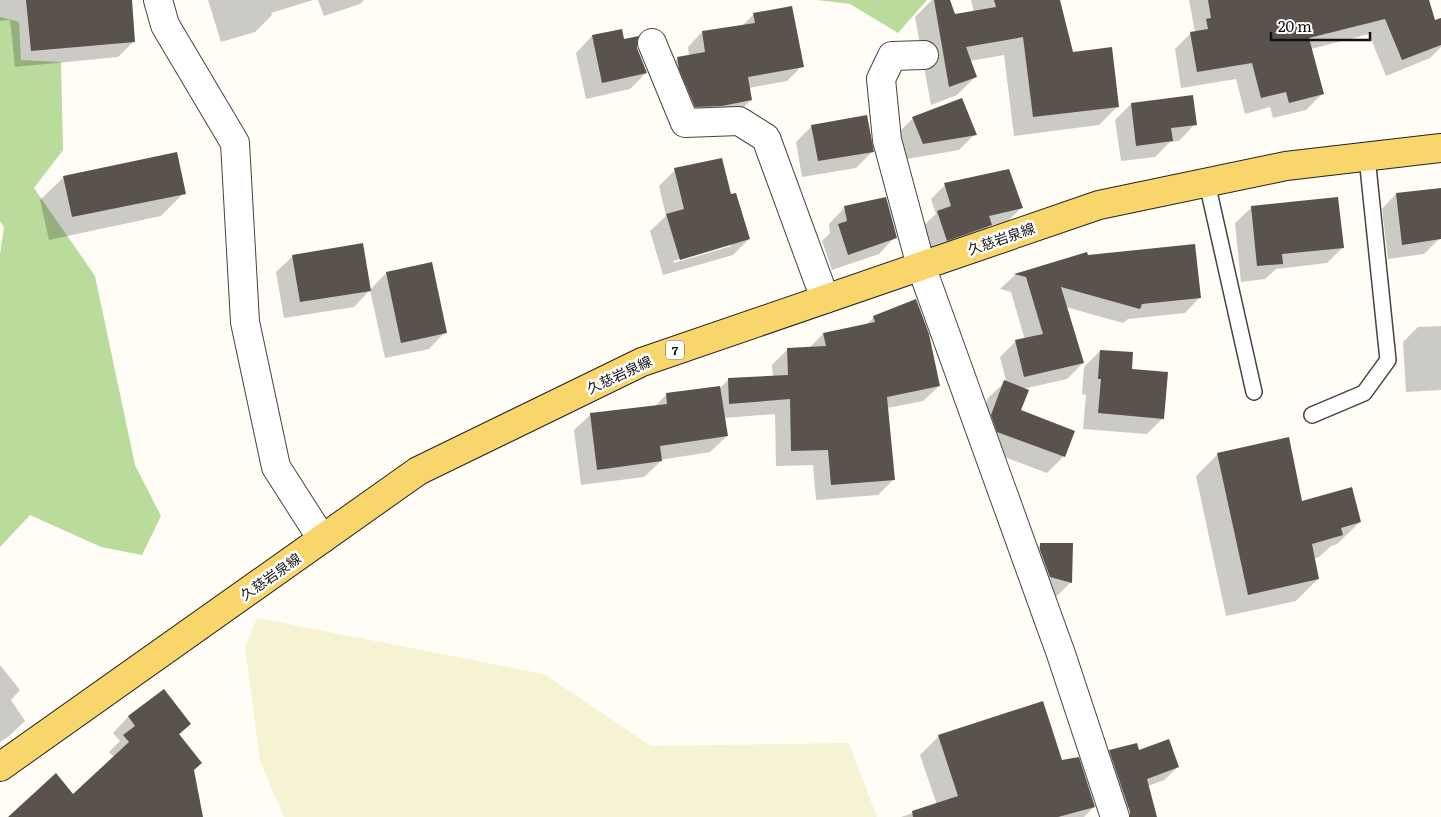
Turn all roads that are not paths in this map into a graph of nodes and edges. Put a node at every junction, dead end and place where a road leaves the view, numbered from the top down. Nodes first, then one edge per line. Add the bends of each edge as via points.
1 (158, 0) edge
2 (652, 43) dead end
3 (924, 55) dead end
4 (1441, 148) edge
5 (1367, 157) junction
6 (1207, 183) junction
7 (921, 266) junction
8 (825, 298) junction
9 (1254, 392) dead end
10 (1312, 415) dead end
11 (322, 539) junction
12 (0, 767) edge
13 (1115, 817) edge

1 - 11 street via 165,25 234,144 245,322 276,467
2 - 8 street via 685,123 739,121 766,138
3 - 7 street via 892,56 881,79 887,140
4 - 5 main road, 久慈岩泉線 / 7
5 - 6 main road, 久慈岩泉線 / 7 via 1286,166
5 - 10 lane via 1388,360 1364,393
6 - 7 main road, 久慈岩泉線 / 7 via 1099,205
6 - 9 lane
7 - 8 main road, 久慈岩泉線 / 7
7 - 13 street via 1061,654
8 - 11 main road, 久慈岩泉線 / 7 via 642,362 418,471
11 - 12 main road, 久慈岩泉線 / 7

